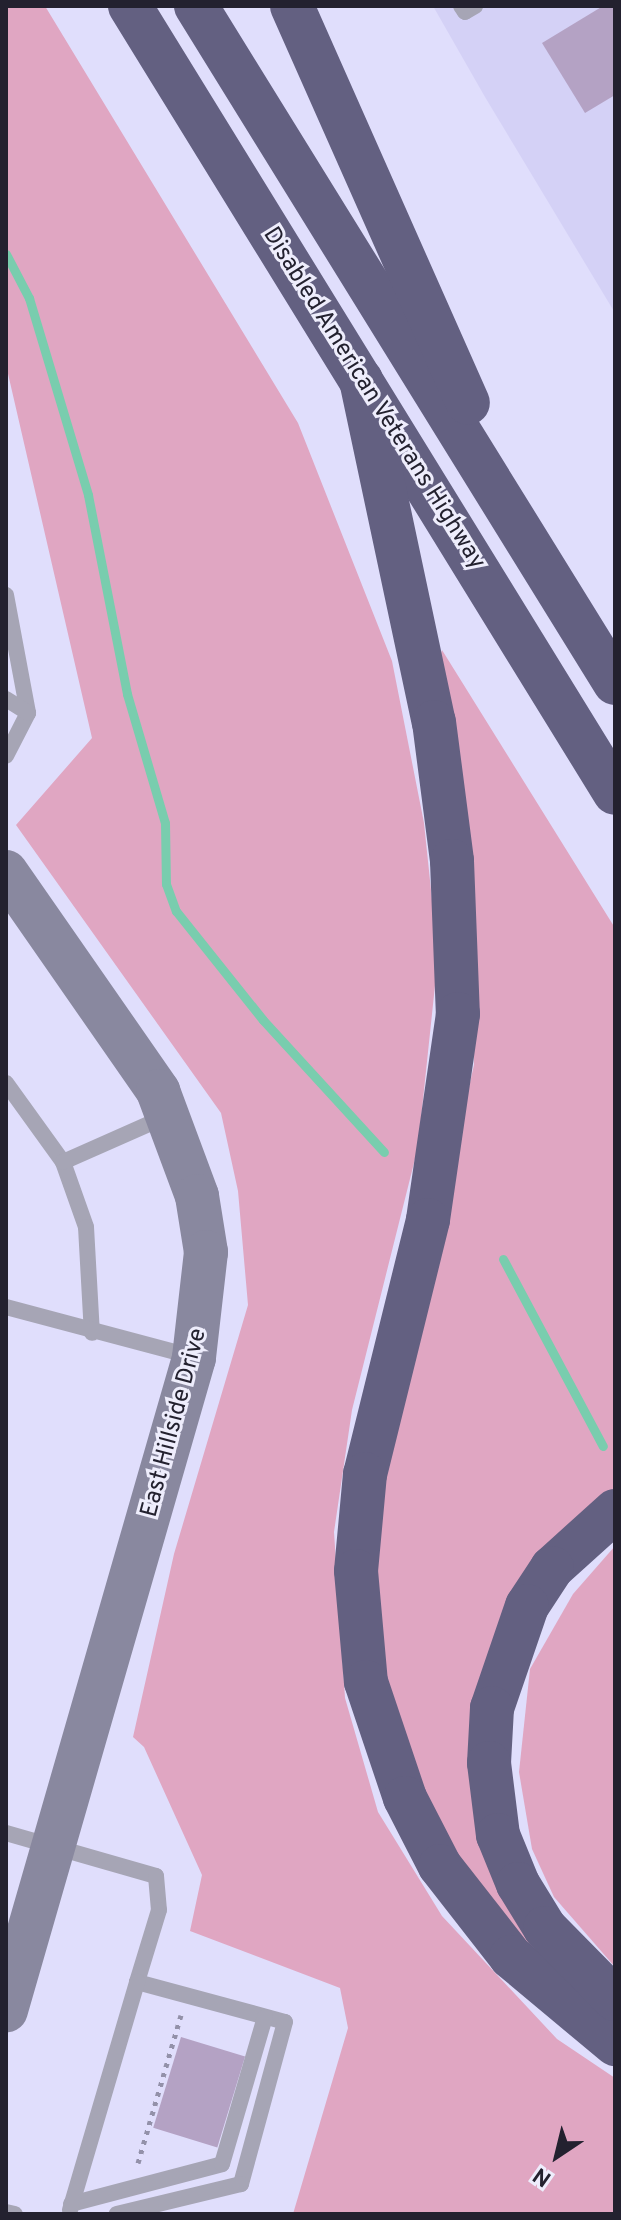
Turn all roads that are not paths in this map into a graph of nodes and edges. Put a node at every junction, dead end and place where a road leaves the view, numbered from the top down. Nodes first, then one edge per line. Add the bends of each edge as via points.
1 (130, 6) edge
2 (196, 6) edge
3 (292, 6) edge
4 (461, 6) edge
5 (475, 6) edge
6 (361, 380) junction
7 (531, 548) junction
8 (6, 595) edge
9 (615, 683) edge
10 (6, 699) edge
11 (28, 713) junction
12 (6, 756) edge
13 (615, 793) edge
14 (6, 872) edge
15 (6, 1083) edge
16 (170, 1114) junction
17 (63, 1162) junction
18 (6, 1307) edge
19 (92, 1333) junction
20 (194, 1358) junction
21 (615, 1511) edge
22 (6, 1833) edge
23 (54, 1846) junction
24 (137, 1982) junction
25 (615, 1999) edge
26 (6, 2010) edge
27 (265, 2017) junction
28 (615, 2044) edge
29 (70, 2209) edge
30 (6, 2212) edge
31 (15, 2214) edge
32 (117, 2214) edge

1 - 6 highway, Disabled American Veterans Highway
2 - 7 highway
3 - 7 highway
4 - 5 lane via 465,12
6 - 13 highway, Disabled American Veterans Highway
6 - 28 highway via 434,722 452,861 458,1014 428,1220 365,1474 356,1571 366,1682 405,1798 448,1877 511,1957
7 - 9 highway
8 - 11 lane
10 - 11 lane
11 - 12 lane
14 - 16 street, East Hillside Drive
15 - 17 lane
16 - 17 lane
16 - 20 street, East Hillside Drive via 197,1196 206,1252
17 - 19 lane via 86,1227
18 - 19 lane
19 - 20 lane
20 - 23 street, East Hillside Drive
21 - 25 highway via 552,1568 527,1606 492,1708 489,1763 498,1835 518,1884 545,1928
22 - 23 lane
23 - 24 lane via 156,1876 159,1910
23 - 26 street, East Hillside Drive
24 - 27 lane
24 - 29 lane
27 - 29 lane via 222,2164
27 - 32 lane via 285,2022 241,2184
30 - 31 lane

